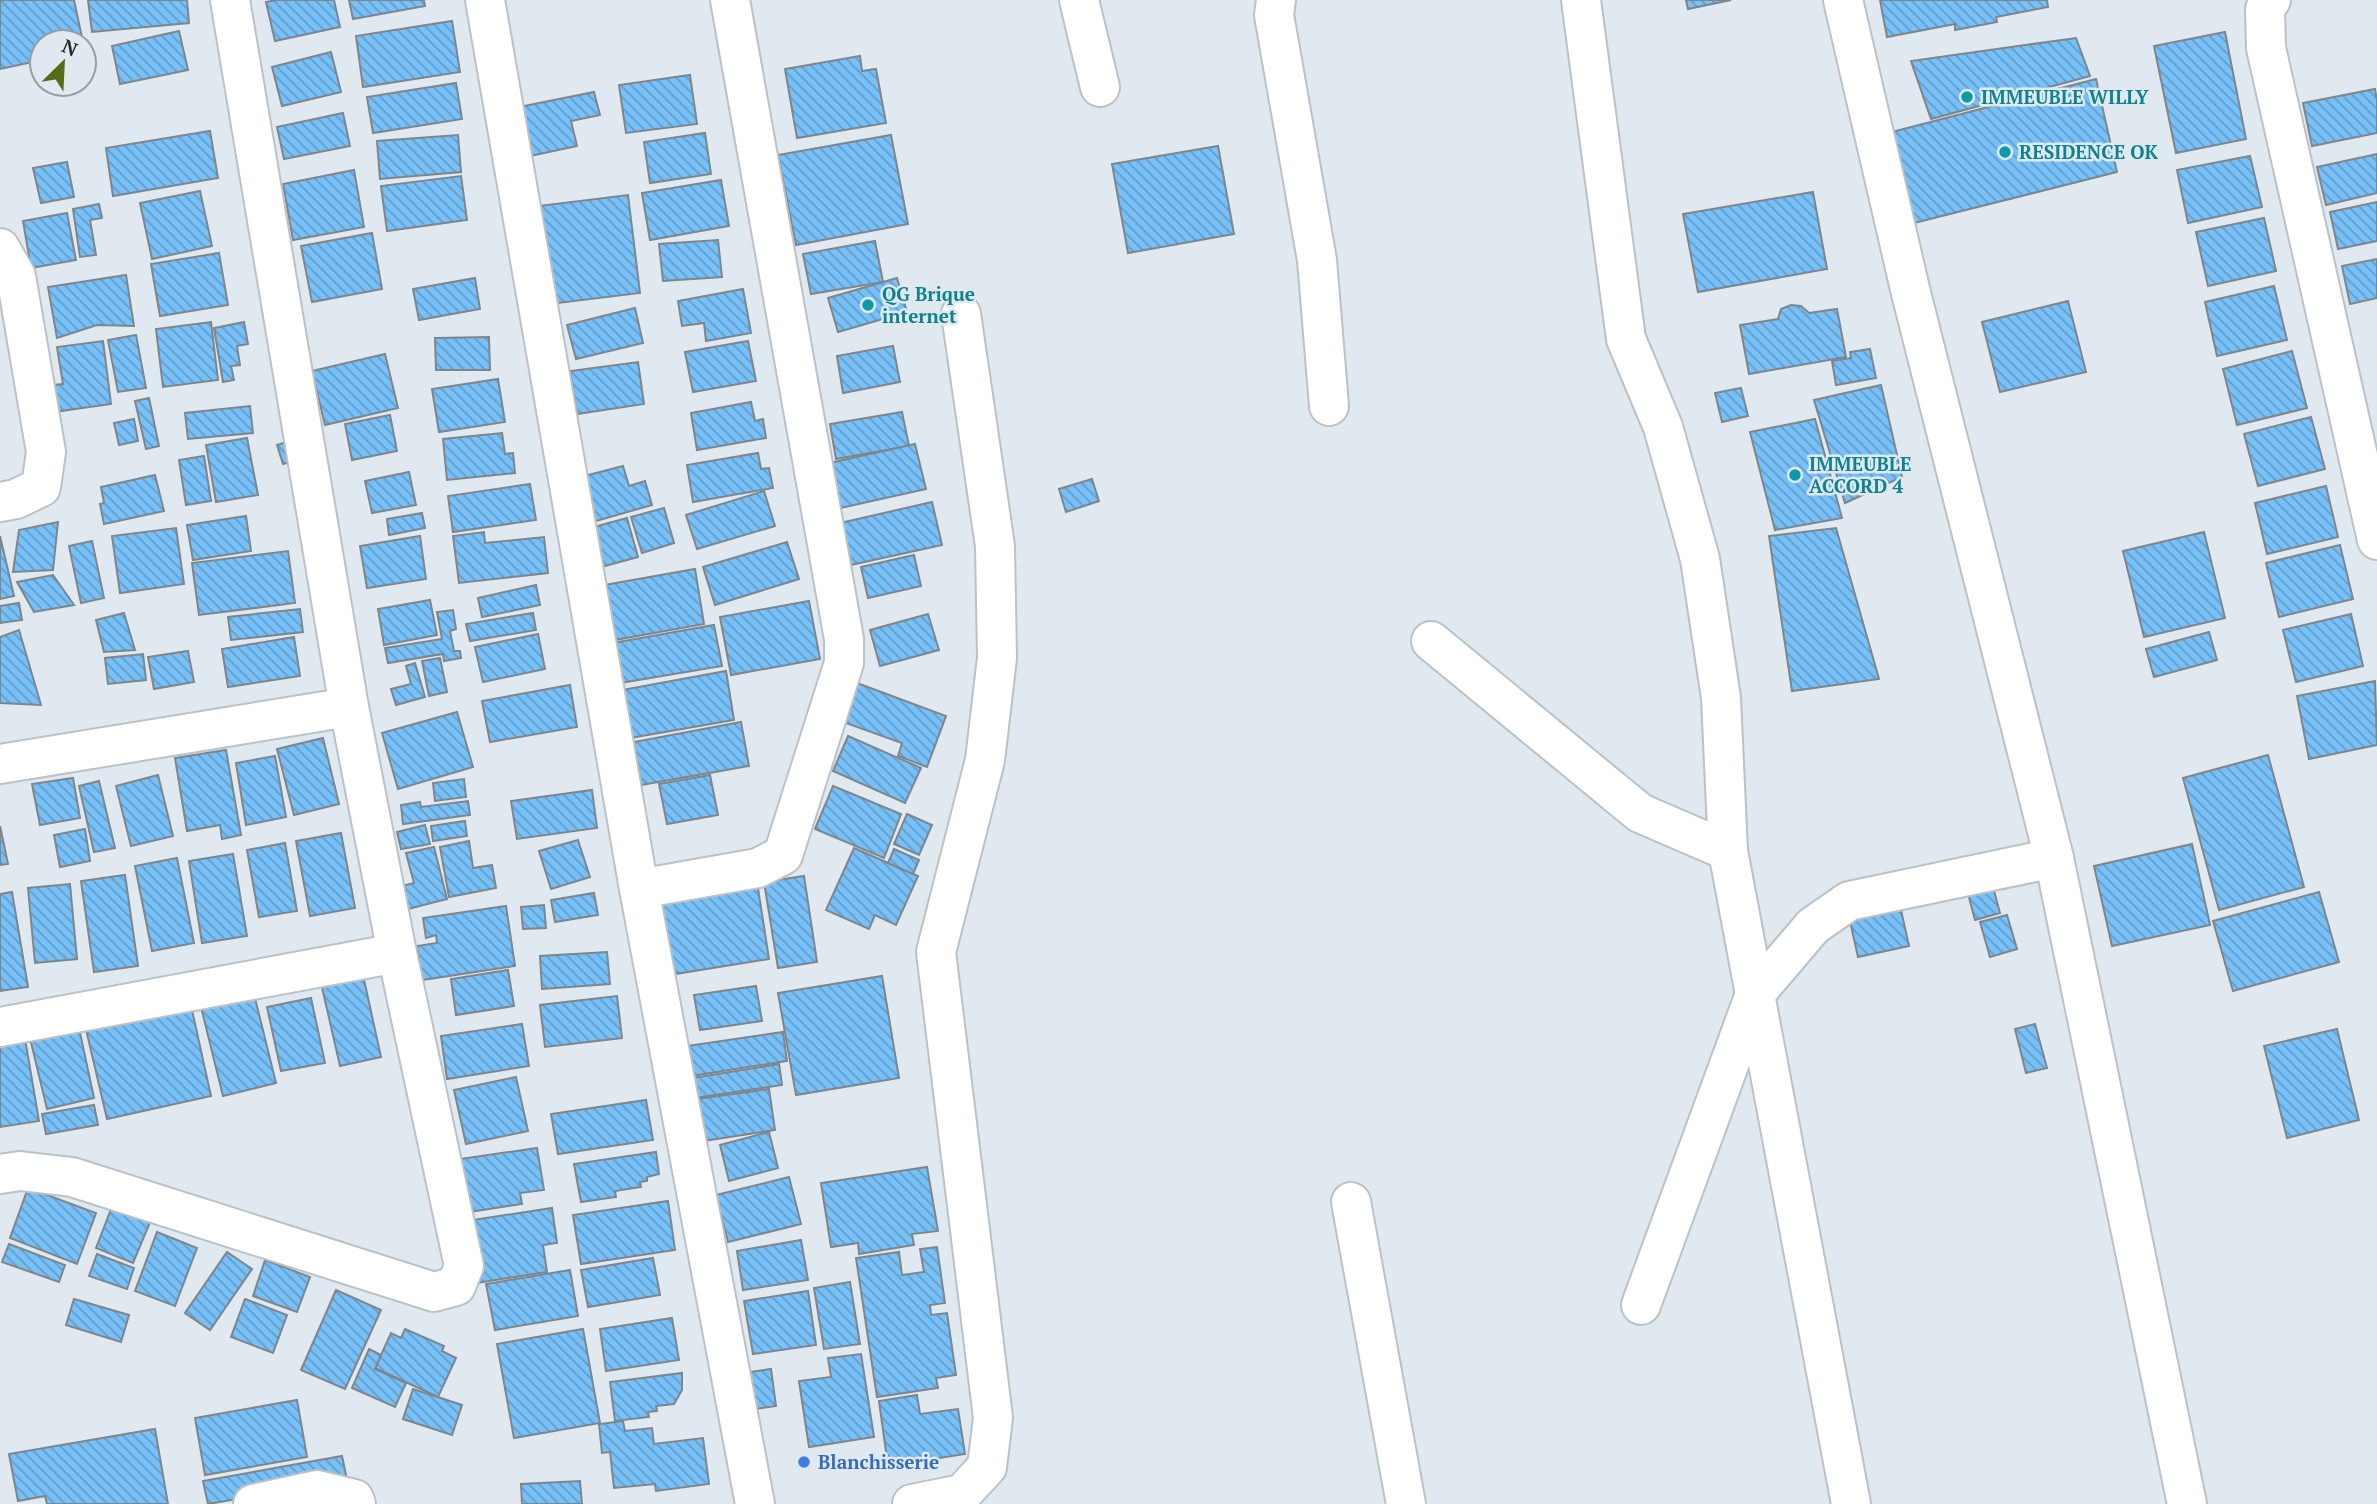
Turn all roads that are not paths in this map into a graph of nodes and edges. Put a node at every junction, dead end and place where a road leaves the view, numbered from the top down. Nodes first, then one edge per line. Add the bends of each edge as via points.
1 (230, 0) edge
2 (485, 0) edge
3 (730, 0) edge
4 (1079, 0) edge
5 (1276, 0) edge
6 (1581, 0) edge
7 (1843, 0) edge
8 (2271, 0) edge
9 (1100, 87) dead end
10 (0, 248) edge
11 (961, 314) dead end
12 (1329, 406) dead end
13 (0, 502) edge
14 (2377, 540) edge
15 (1432, 641) dead end
16 (349, 707) junction
17 (0, 764) edge
18 (1728, 851) junction
19 (2054, 859) junction
20 (639, 889) junction
21 (397, 953) junction
22 (1755, 994) junction
23 (0, 1027) edge
24 (0, 1174) edge
25 (1351, 1202) dead end
26 (1641, 1305) dead end
27 (253, 1504) edge
28 (356, 1504) edge
29 (755, 1504) edge
30 (912, 1504) edge
31 (1406, 1504) edge
32 (1851, 1504) edge
33 (2187, 1504) edge

1 - 16 street
2 - 20 street
3 - 20 street via 844,639 844,663 783,855 758,868
4 - 9 street
5 - 12 street via 1274,15 1317,260
6 - 18 street via 1626,339 1663,427 1700,559 1721,698
7 - 19 street via 1910,289
8 - 14 street via 2265,9 2266,48
10 - 13 street via 16,276 46,453 41,487
11 - 30 street via 995,546 997,657 985,760 936,952 993,1418 987,1467 961,1494
15 - 18 street via 1640,813
16 - 17 street
16 - 21 street
18 - 22 street
19 - 22 street via 1849,901 1813,926
19 - 33 street
20 - 29 street
21 - 23 street
21 - 24 street via 464,1265 456,1286 434,1292 72,1177 20,1171
22 - 26 street
22 - 32 street
25 - 31 street
27 - 28 street via 317,1490 354,1499

